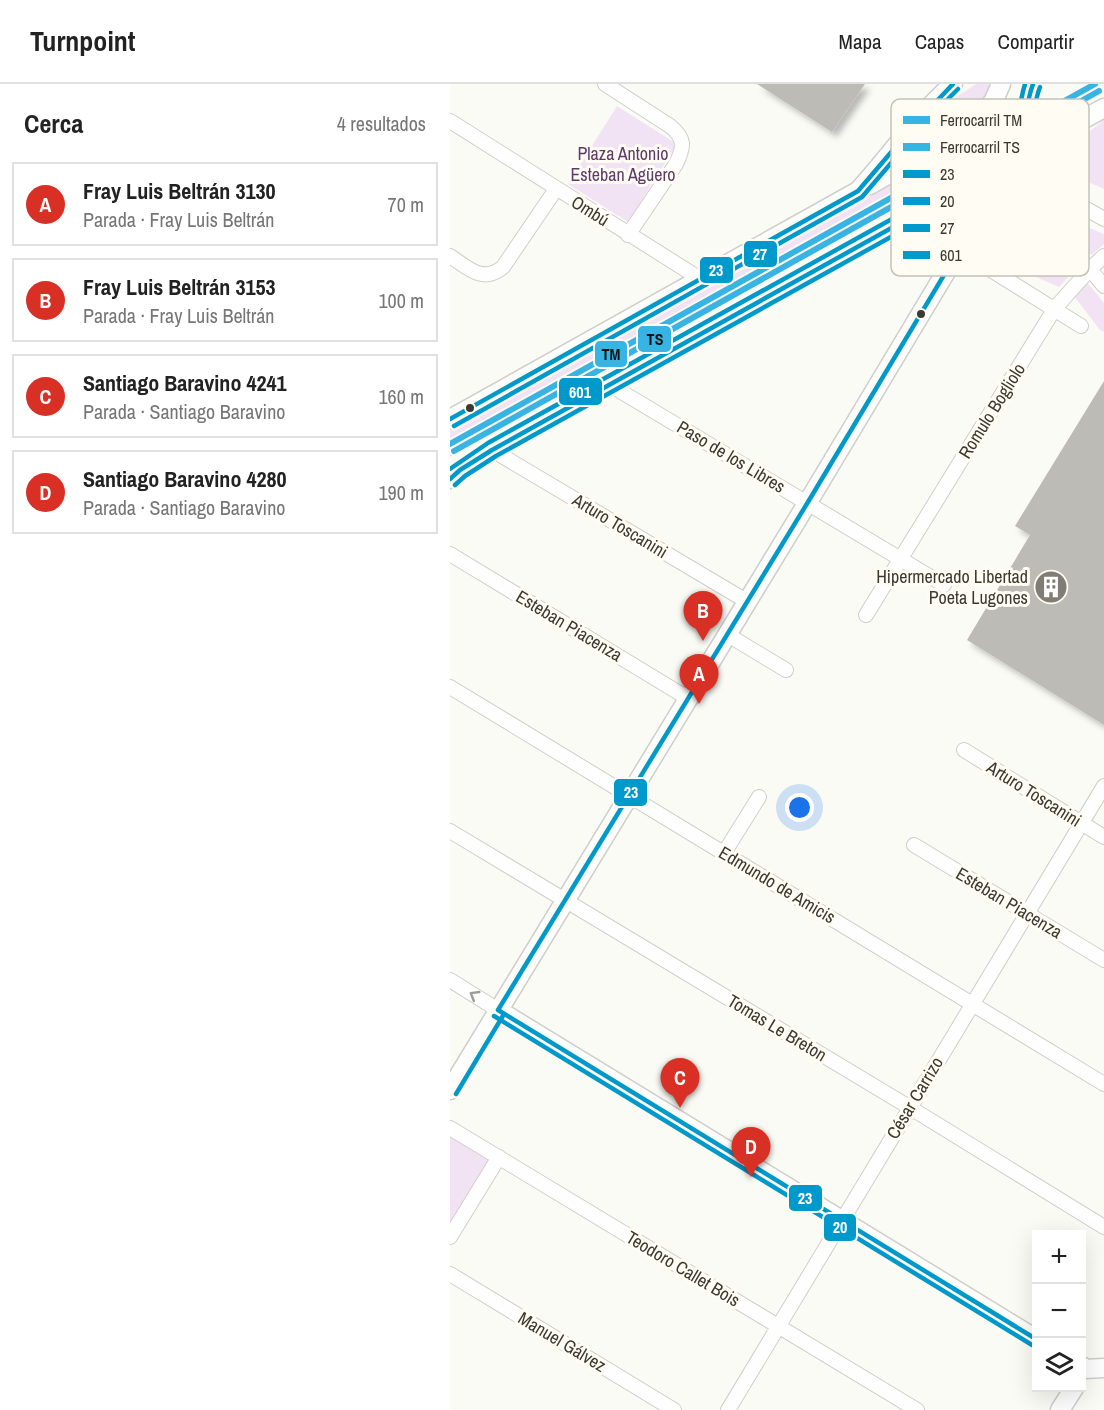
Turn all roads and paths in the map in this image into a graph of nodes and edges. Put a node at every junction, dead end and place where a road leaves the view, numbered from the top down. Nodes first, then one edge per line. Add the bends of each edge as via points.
1 (605, 84) edge
2 (953, 84) edge
3 (1001, 84) edge
4 (1033, 84) edge
5 (937, 99) edge
6 (994, 99) edge
7 (1029, 99) edge
8 (1104, 108) edge
9 (1089, 116) edge
10 (450, 121) edge
11 (891, 154) edge
12 (891, 172) edge
13 (556, 189) junction
14 (858, 191) junction
15 (1089, 210) edge
16 (1104, 219) edge
17 (891, 228) edge
18 (628, 235) junction
19 (450, 256) edge
20 (1104, 256) edge
21 (1090, 269) joint
22 (943, 276) edge
23 (1002, 276) edge
24 (1084, 276) edge
25 (702, 280) junction
26 (1104, 286) edge
27 (1055, 308) junction
28 (1081, 326) dead end
29 (610, 385) junction
30 (450, 419) edge
31 (492, 450) junction
32 (450, 479) edge
33 (808, 502) junction
34 (450, 554) edge
35 (901, 559) junction
36 (944, 585) dead end
37 (748, 602) junction
38 (866, 615) dead end
39 (728, 635) junction
40 (786, 670) dead end
41 (450, 687) edge
42 (689, 699) junction
43 (964, 750) dead end
44 (1104, 786) edge
45 (629, 796) junction
46 (759, 797) dead end
47 (1081, 823) junction
48 (450, 831) edge
49 (1104, 837) edge
50 (914, 845) dead end
51 (724, 853) junction
52 (565, 901) junction
53 (1028, 914) junction
54 (1104, 960) edge
55 (450, 980) edge
56 (973, 1004) junction
57 (498, 1010) junction
58 (1104, 1084) edge
59 (450, 1090) edge
60 (909, 1107) junction
61 (450, 1128) edge
62 (499, 1157) junction
63 (842, 1219) junction
64 (1104, 1227) edge
65 (450, 1236) edge
66 (450, 1274) edge
67 (779, 1326) junction
68 (1034, 1338) edge
69 (1104, 1368) edge
70 (1086, 1370) edge
71 (1071, 1392) edge
72 (674, 1410) edge
73 (728, 1410) edge
74 (917, 1410) edge
75 (1060, 1410) edge

1 - 18 street via 670,126 683,142 676,165
2 - 5 main road
3 - 6 main road
4 - 7 main road
8 - 9 main road
10 - 13 street, Ombú
11 - 14 main road
12 - 14 main road
13 - 18 street, Ombú
13 - 19 street via 503,267 489,275 475,272
14 - 25 main road
15 - 16 street
17 - 29 main road
18 - 25 street, Ombú
20 - 21 street, Romulo Bogliolo
21 - 26 street
22 - 33 main road
23 - 27 street
24 - 27 street, Romulo Bogliolo
25 - 30 main road
27 - 28 street
27 - 35 street, Romulo Bogliolo
29 - 31 main road
29 - 33 street, Paso de los Libres
31 - 32 main road
31 - 37 street, Arturo Toscanini
33 - 35 street, Paso de los Libres
33 - 37 main road
34 - 42 street, Esteban Piacenza
35 - 36 street, Paso de los Libres
35 - 38 street, Romulo Bogliolo
37 - 39 main road
39 - 40 street
39 - 42 main road
41 - 45 street, Edmundo de Amicis
42 - 45 main road
43 - 47 street, Arturo Toscanini
44 - 47 street, César Carrizo
45 - 51 street, Edmundo de Amicis
45 - 52 main road
46 - 51 street
47 - 49 street, Arturo Toscanini
47 - 53 street, César Carrizo
48 - 52 street, Tomas Le Breton
50 - 53 street, Esteban Piacenza
51 - 56 street, Edmundo de Amicis
52 - 57 main road
52 - 60 street, Tomas Le Breton
53 - 54 street, Esteban Piacenza
53 - 56 street, César Carrizo
57 -> 55 street
56 - 58 street, Edmundo de Amicis
56 - 60 street, César Carrizo
57 - 59 main road
57 - 63 main road
60 - 63 street, César Carrizo
60 - 64 street, Tomas Le Breton
61 - 62 street, Teodoro Callet Bois
62 - 65 street
62 - 67 street, Teodoro Callet Bois
63 - 67 street, César Carrizo
63 - 68 main road
66 - 72 street, Manuel Gálvez
67 - 73 street, César Carrizo
67 - 74 street, Teodoro Callet Bois
69 - 70 main road
71 - 75 main road

